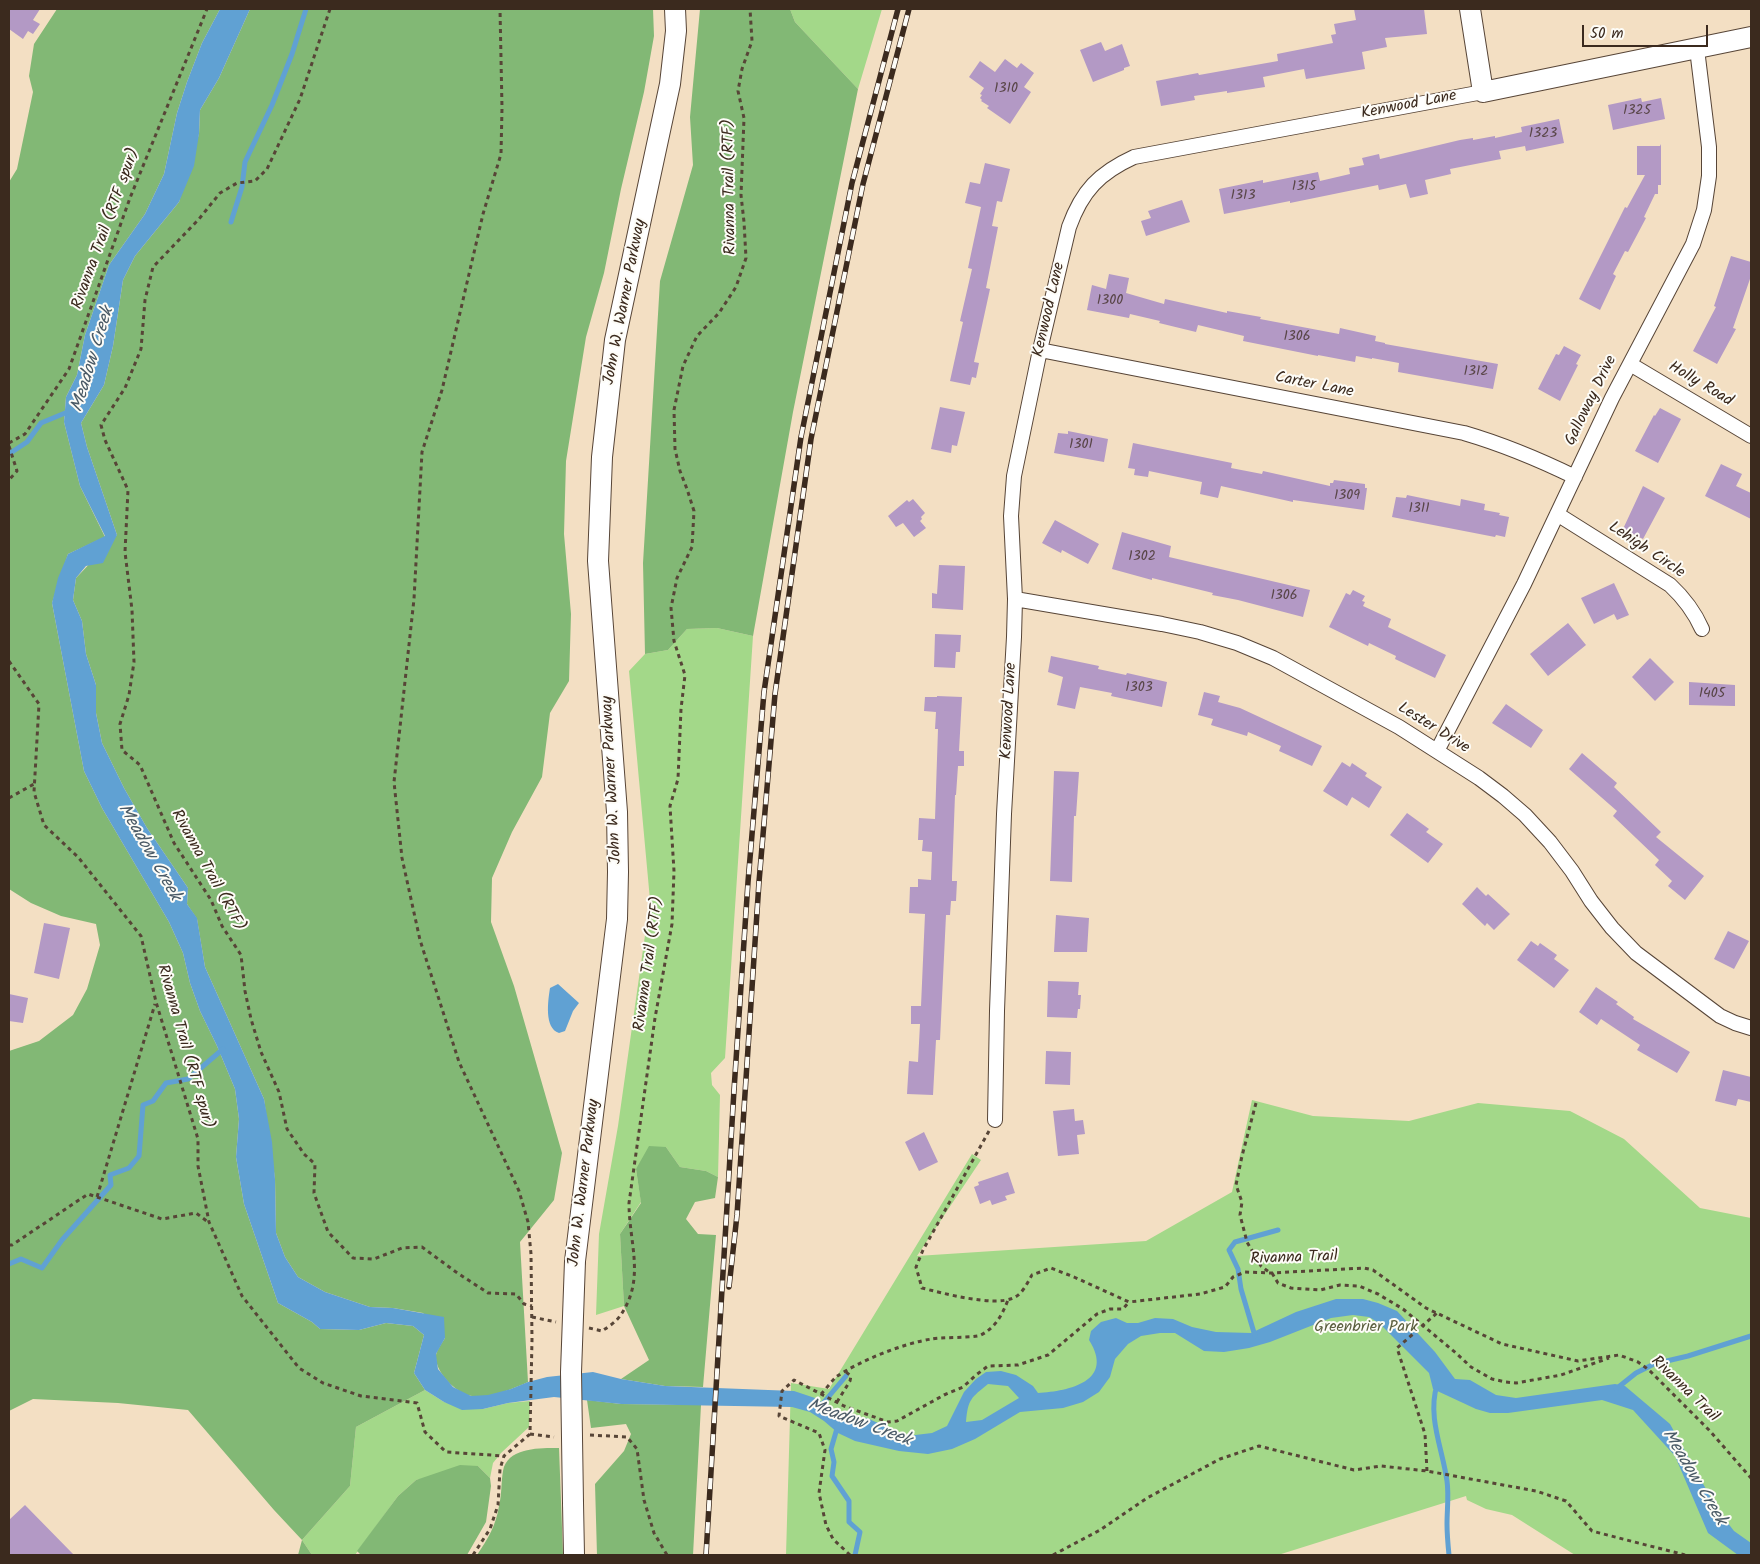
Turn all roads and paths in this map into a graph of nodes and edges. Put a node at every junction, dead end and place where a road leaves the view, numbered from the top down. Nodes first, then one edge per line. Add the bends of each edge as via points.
1 (207, 9) edge
2 (330, 9) edge
3 (500, 9) edge
4 (675, 9) edge
5 (750, 9) edge
6 (1470, 9) edge
7 (1751, 37) edge
8 (1697, 49) junction
9 (1483, 92) junction
10 (1040, 350) junction
11 (1630, 364) junction
12 (1751, 436) edge
13 (9, 444) edge
14 (1575, 477) junction
15 (9, 480) edge
16 (1557, 514) junction
17 (1015, 599) junction
18 (1702, 629) dead end
19 (9, 660) edge
20 (1437, 752) junction
21 (34, 784) junction
22 (9, 798) edge
23 (156, 1002) junction
24 (1751, 1028) edge
25 (1256, 1103) dead end
26 (995, 1120) joint
27 (97, 1197) junction
28 (209, 1222) junction
29 (9, 1245) edge
30 (1270, 1273) junction
31 (1009, 1299) junction
32 (1128, 1301) junction
33 (532, 1306) junction
34 (1437, 1313) junction
35 (532, 1317) junction
36 (558, 1322) dead end
37 (1422, 1326) junction
38 (584, 1328) dead end
39 (1617, 1356) junction
40 (846, 1372) junction
41 (821, 1394) junction
42 (837, 1402) junction
43 (530, 1434) junction
44 (589, 1435) dead end
45 (560, 1437) dead end
46 (504, 1456) junction
47 (1427, 1471) junction
48 (1751, 1478) edge
49 (473, 1555) edge
50 (574, 1555) edge
51 (667, 1555) edge
52 (849, 1555) edge
53 (1053, 1555) edge
54 (1685, 1555) edge

1 - 13 path, Rivanna Trail (RTF spur) via 130,198 68,369 25,434
2 - 33 path, Rivanna Trail (RTF) via 300,99 266,170 255,181 238,183 220,193 153,267 145,300 141,349 125,388 102,425 105,440 128,490 125,552 134,662 120,724 122,750 140,765 174,843 241,955 245,991 261,1052 279,1092 287,1129 315,1164 314,1193 328,1232 353,1258 374,1259 402,1248 422,1247 488,1293 516,1294 524,1304
3 - 33 path via 501,154 483,214 442,390 422,452 414,599 394,782 402,858 420,940 459,1062 519,1191 528,1222
4 - 50 main road, John W. Warner Parkway, bridge via 670,84 616,340 602,457 598,562 617,812 617,919 575,1261 570,1372
5 - 38 path, Rivanna Trail (RTF) via 752,41 738,91 744,118 741,195 746,258 736,287 697,336 683,366 674,410 675,449 694,511 692,547 677,578 671,608 674,641 685,675 678,779 670,806 674,871 672,924 655,1018 629,1204 635,1252 633,1290 619,1317 602,1331
6 - 9 main road
7 - 8 main road, Kenwood Lane
8 - 9 main road, Kenwood Lane
8 - 11 street, Galloway Drive via 1709,147 1704,210 1686,260
9 - 10 street, Kenwood Lane via 1134,157 1116,165 1097,179 1076,208
10 - 14 street, Carter Lane via 1464,433 1503,444
10 - 17 street, Kenwood Lane via 1014,476 1011,516
11 - 12 street, Holly Road
11 - 14 street, Galloway Drive
13 - 15 path, Rivanna Trail (RTF spur) via 17,471
14 - 16 street, Galloway Drive
16 - 18 street, Lehigh Circle via 1670,585 1689,605
16 - 20 street, Galloway Drive
17 - 20 street, Lester Drive via 1171,626 1237,643 1282,663 1399,727
17 - 26 street, Kenwood Lane
19 - 21 path, Rivanna Trail (RTF spur) via 39,704
20 - 24 street, Lester Drive via 1479,778 1525,815 1556,849 1612,928 1636,953 1720,1016
21 - 22 path
21 - 23 path, Rivanna Trail (RTF spur) via 44,825 78,857 141,936
23 - 27 path
23 - 28 path, Rivanna Trail (RTF spur) via 198,1140 198,1166
25 - 30 path via 1236,1185 1242,1202 1240,1215 1245,1237 1260,1266
26 - 31 path via 916,1267 922,1288 982,1300
27 - 28 path via 162,1219 196,1213
27 - 29 path via 88,1194
28 - 46 path, Rivanna Trail (RTF spur) via 242,1296 299,1368 324,1383 361,1396 417,1402 425,1432 446,1452
30 - 32 path, Rivanna Trail via 1245,1272 1233,1277 1225,1287 1200,1294
30 - 34 path, Rivanna Trail via 1364,1268
30 - 37 path via 1278,1283 1291,1288 1320,1290 1340,1285 1359,1286 1388,1299
31 - 32 path via 1022,1292 1032,1275 1051,1268
31 - 40 path via 992,1329 978,1337 932,1338 903,1344
32 - 42 path, Rivanna Trail via 1123,1309 1097,1314 1048,1354 1018,1365 988,1366 963,1387 897,1422 888,1422
33 - 35 path
34 - 37 path
34 - 39 path, Rivanna Trail via 1502,1344 1578,1361
35 - 36 path
35 - 43 path
37 - 39 path via 1471,1368 1506,1382 1561,1375
37 - 47 path via 1397,1348 1425,1434
39 - 48 path, Rivanna Trail via 1649,1370
40 - 41 path via 835,1378
40 - 42 path via 851,1376 850,1381
41 - 42 path, Rivanna Trail
41 - 52 path, Rivanna Trail via 794,1380 782,1391 779,1416 819,1433 825,1450 819,1493 826,1525 833,1539
43 - 45 path
43 - 46 path
44 - 51 path via 627,1437 637,1450 644,1500 654,1533
46 - 49 path via 498,1505 490,1529
47 - 53 path via 1381,1466 1354,1470 1259,1446 1220,1458
47 - 54 path via 1536,1491 1566,1501 1592,1531

